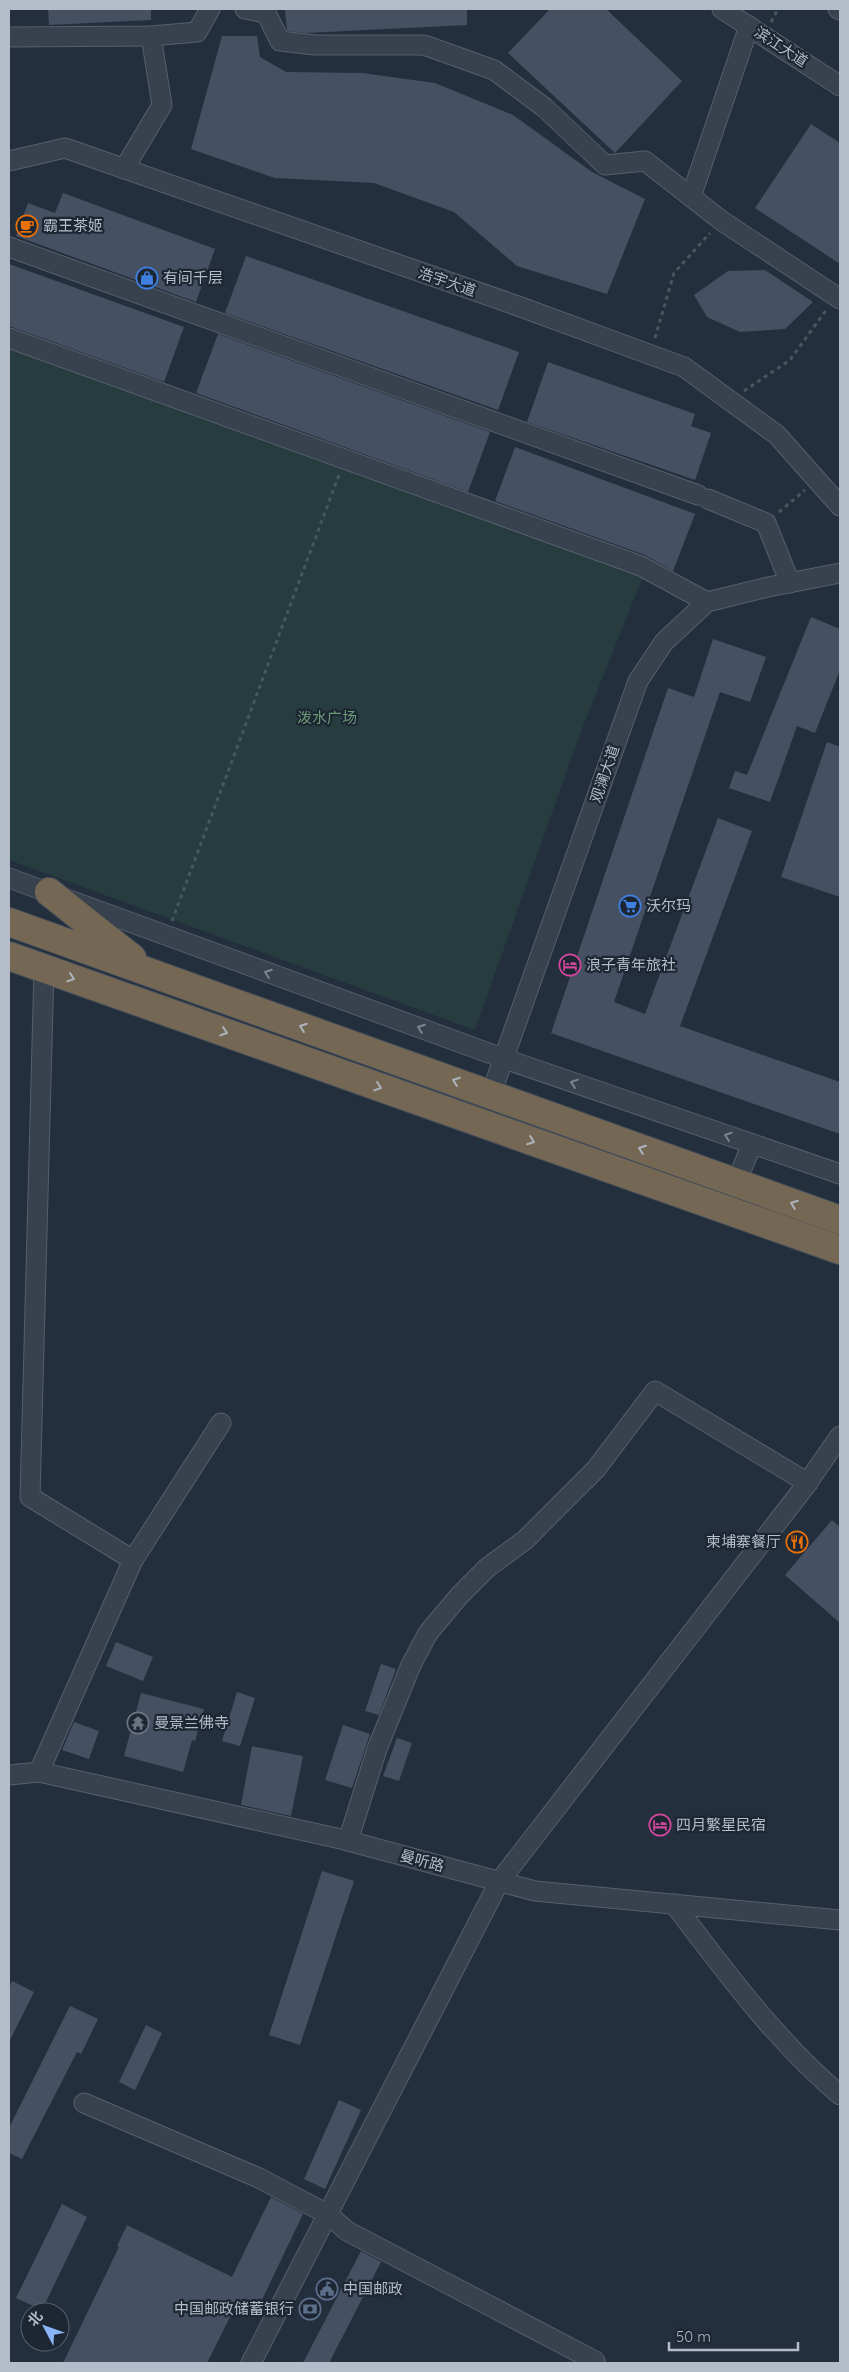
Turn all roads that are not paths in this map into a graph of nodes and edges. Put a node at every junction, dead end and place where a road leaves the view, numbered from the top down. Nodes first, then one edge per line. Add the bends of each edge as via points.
1 (210, 9) edge
2 (246, 9) edge
3 (722, 9) edge
4 (748, 26) junction
5 (151, 36) junction
6 (9, 37) edge
7 (840, 86) edge
8 (9, 160) edge
9 (124, 169) junction
10 (691, 197) junction
11 (9, 247) edge
12 (838, 298) edge
13 (9, 338) edge
14 (840, 506) edge
15 (840, 573) edge
16 (790, 583) junction
17 (707, 602) junction
18 (9, 878) edge
19 (49, 892) junction
20 (9, 922) edge
21 (9, 956) edge
22 (44, 968) junction
23 (151, 973) junction
24 (504, 1059) junction
25 (491, 1094) junction
26 (752, 1144) junction
27 (840, 1174) edge
28 (736, 1183) junction
29 (840, 1220) edge
30 (840, 1250) edge
31 (221, 1423) dead end
32 (840, 1436) edge
33 (808, 1483) junction
34 (133, 1560) junction
35 (38, 1772) junction
36 (9, 1775) edge
37 (348, 1841) junction
38 (500, 1882) junction
39 (674, 1904) junction
40 (840, 1920) edge
41 (840, 2095) edge
42 (84, 2103) dead end
43 (329, 2215) junction
44 (595, 2361) dead end
45 (251, 2363) edge

1 - 5 street via 197,32
2 - 10 street via 266,13 280,41 315,45 424,45 494,70 545,108 605,164 645,161
3 - 4 street, 滨江大道
4 - 7 street, 滨江大道
4 - 10 street
5 - 6 street
5 - 9 street via 162,105
8 - 9 street, 浩宇大道 via 65,148
9 - 14 street, 浩宇大道 via 684,367 777,435
10 - 12 street
11 - 16 street via 703,497 766,523
13 - 17 street via 641,566
15 - 16 street
16 - 17 street
17 - 24 street, 观澜大道 via 664,642 638,681
18 - 19 street
19 - 23 highway
24 -> 19 street
20 - 23 highway
21 - 22 highway
22 -> 30 highway
22 - 34 street via 30,1497
25 -> 23 highway
24 - 25 street, 观澜大道
26 -> 24 street
28 -> 25 highway
26 - 27 street
26 - 28 street
29 -> 28 highway
31 - 34 street
32 - 33 street
33 - 37 street via 655,1392 596,1469 526,1540 488,1567 458,1596 428,1633 377,1749
33 - 38 street
34 - 35 street
35 - 36 street, 曼听路
35 - 37 street, 曼听路
37 - 38 street, 曼听路
38 - 39 street, 曼听路 via 535,1891
38 - 43 street
39 - 40 street, 曼听路
39 - 41 street via 740,1990 817,2076
42 - 43 street via 259,2178
43 - 44 street via 347,2231
43 - 45 street

